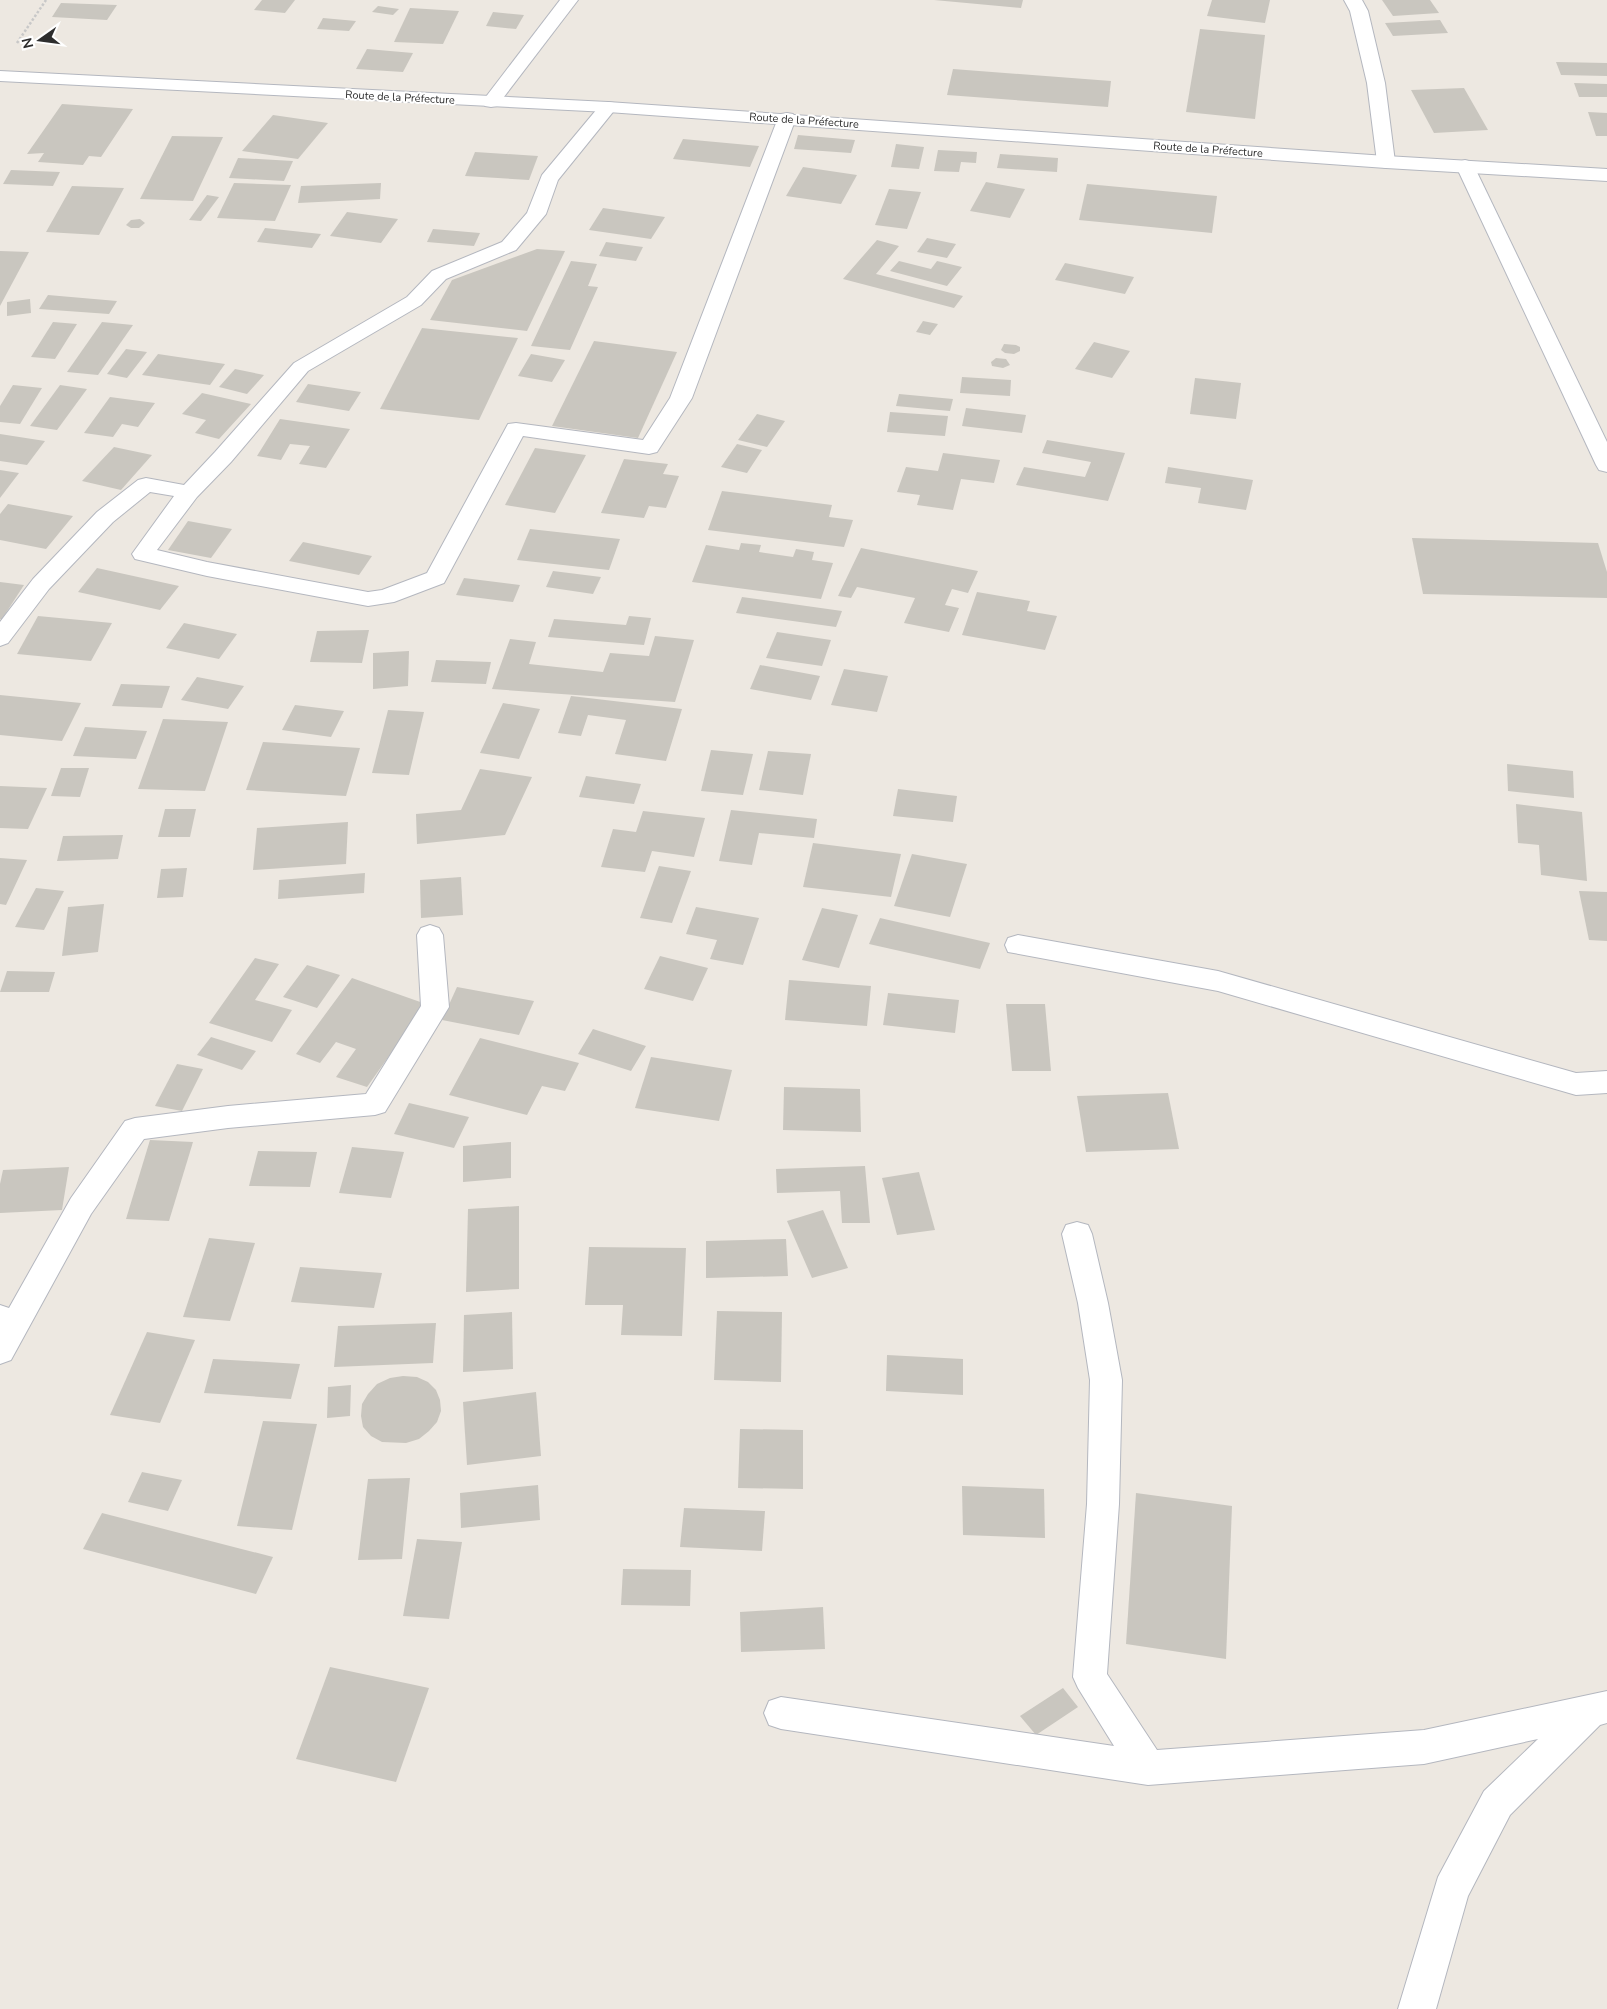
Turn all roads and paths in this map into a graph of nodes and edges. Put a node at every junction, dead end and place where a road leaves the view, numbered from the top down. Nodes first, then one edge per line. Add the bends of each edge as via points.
1 (46, 0) edge
2 (569, 0) edge
3 (1353, 0) edge
4 (15, 46) dead end
5 (0, 76) edge
6 (491, 102) junction
7 (608, 106) junction
8 (787, 118) junction
9 (1386, 162) junction
10 (1465, 166) junction
11 (1607, 175) edge
12 (1607, 465) edge
13 (189, 492) junction
14 (0, 638) edge
15 (430, 935) dead end
16 (1018, 945) dead end
17 (1607, 1082) edge
18 (1077, 1234) dead end
19 (8, 1321) edge
20 (0, 1351) edge
21 (1599, 1708) edge
22 (781, 1713) dead end
23 (1148, 1768) junction
24 (1417, 2009) edge

1 - 4 path
2 - 6 street
3 - 9 street via 1359,12 1376,83
5 - 6 street, Route de la Préfecture
6 - 7 street, Route de la Préfecture
7 - 8 street, Route de la Préfecture
7 - 13 street via 549,179 536,214 509,246 439,275 414,301 301,367
8 - 9 street, Route de la Préfecture
8 - 13 street via 681,398 648,447 516,429 436,578 380,598 368,599 143,554
9 - 10 street, Route de la Préfecture
10 - 11 street, Route de la Préfecture
10 - 12 street
13 - 14 street via 146,485 105,516 41,584
15 - 19 street via 435,1007 375,1104 135,1129 81,1206
16 - 17 street via 1218,981 1576,1084
18 - 23 street via 1106,1380 1103,1504 1090,1677
19 - 20 street
21 - 23 street via 1424,1747
21 - 24 street via 1497,1803 1451,1890
22 - 23 street

